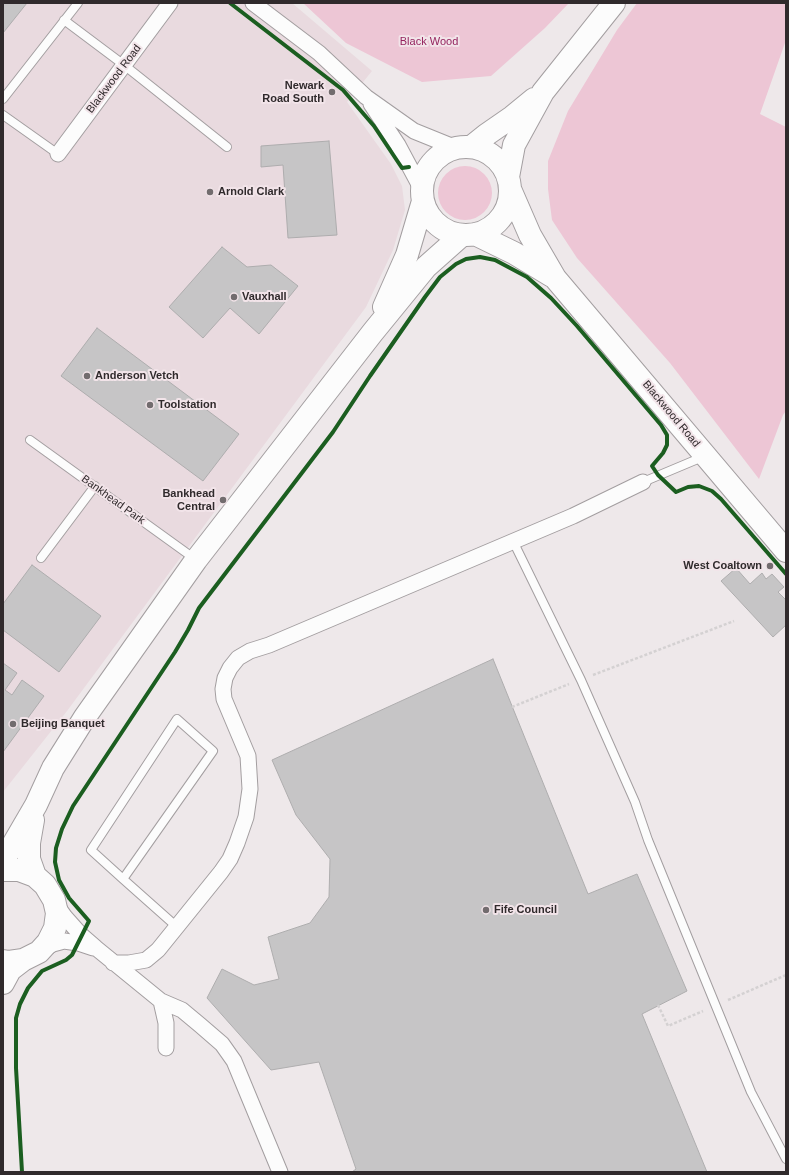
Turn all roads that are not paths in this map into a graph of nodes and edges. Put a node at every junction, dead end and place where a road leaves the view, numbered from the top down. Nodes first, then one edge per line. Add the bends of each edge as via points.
1 (78, 3) edge
2 (170, 3) edge
3 (252, 3) edge
4 (614, 3) edge
5 (64, 20) junction
6 (124, 65) junction
7 (543, 92) junction
8 (366, 97) junction
9 (3, 99) edge
10 (3, 114) edge
11 (227, 147) dead end
12 (464, 148) junction
13 (58, 154) joint
14 (509, 183) junction
15 (422, 196) junction
16 (468, 235) junction
17 (555, 278) junction
18 (373, 332) junction
19 (30, 440) dead end
20 (706, 455) junction
21 (643, 482) joint
22 (95, 486) junction
23 (513, 541) junction
24 (786, 551) edge
25 (41, 558) dead end
26 (196, 560) junction
27 (36, 805) junction
28 (3, 859) edge
29 (3, 870) edge
30 (35, 876) junction
31 (123, 879) junction
32 (54, 900) junction
33 (177, 927) junction
34 (96, 948) junction
35 (22, 958) edge
36 (113, 962) junction
37 (3, 983) edge
38 (161, 1000) junction
39 (166, 1048) dead end
40 (786, 1159) edge
41 (280, 1172) edge

1 - 5 lane
2 - 6 street, Blackwood Road
3 - 8 street via 319,53
4 - 7 main road
5 - 6 lane
5 - 9 lane
6 - 11 lane
6 - 13 street, Blackwood Road
7 - 12 main road via 512,117
7 - 14 main road via 514,145
8 - 12 street via 414,131
8 - 15 street via 398,145
10 - 13 lane
12 - 14 main road via 483,150 494,157 502,166
12 - 15 main road via 443,153 432,163 424,176
14 - 16 main road via 508,205 501,218 489,228
14 - 17 main road via 530,235
15 - 16 main road via 428,214 437,224 448,232
15 - 18 main road via 407,255
16 - 17 main road via 514,253
16 - 18 main road via 426,268
17 - 20 main road, Blackwood Road
18 - 26 main road
19 - 22 lane, Bankhead Park
20 - 21 lane
20 - 24 main road, Blackwood Road
21 - 23 street via 573,516
22 - 25 lane
22 - 26 lane, Bankhead Park
23 - 33 street via 238,658 230,668 223,689 224,699 248,756 250,789 246,817 230,859
23 - 40 lane via 581,680 635,802 648,840 751,1092
26 - 27 main road via 85,717 53,768
27 - 28 main road
27 - 30 main road via 29,843 29,859
29 - 30 main road via 19,870
30 - 32 main road via 45,885
31 - 31 lane via 91,850 177,719 213,751
31 - 33 lane
32 - 34 street via 81,935
32 - 35 main road via 57,913 55,928 48,942
33 - 36 street via 146,960
34 - 35 street via 64,941
34 - 36 street
35 - 37 main road via 10,970
36 - 38 street
38 - 39 street via 166,1023
38 - 41 street via 182,1010 200,1024 222,1044 234,1061

